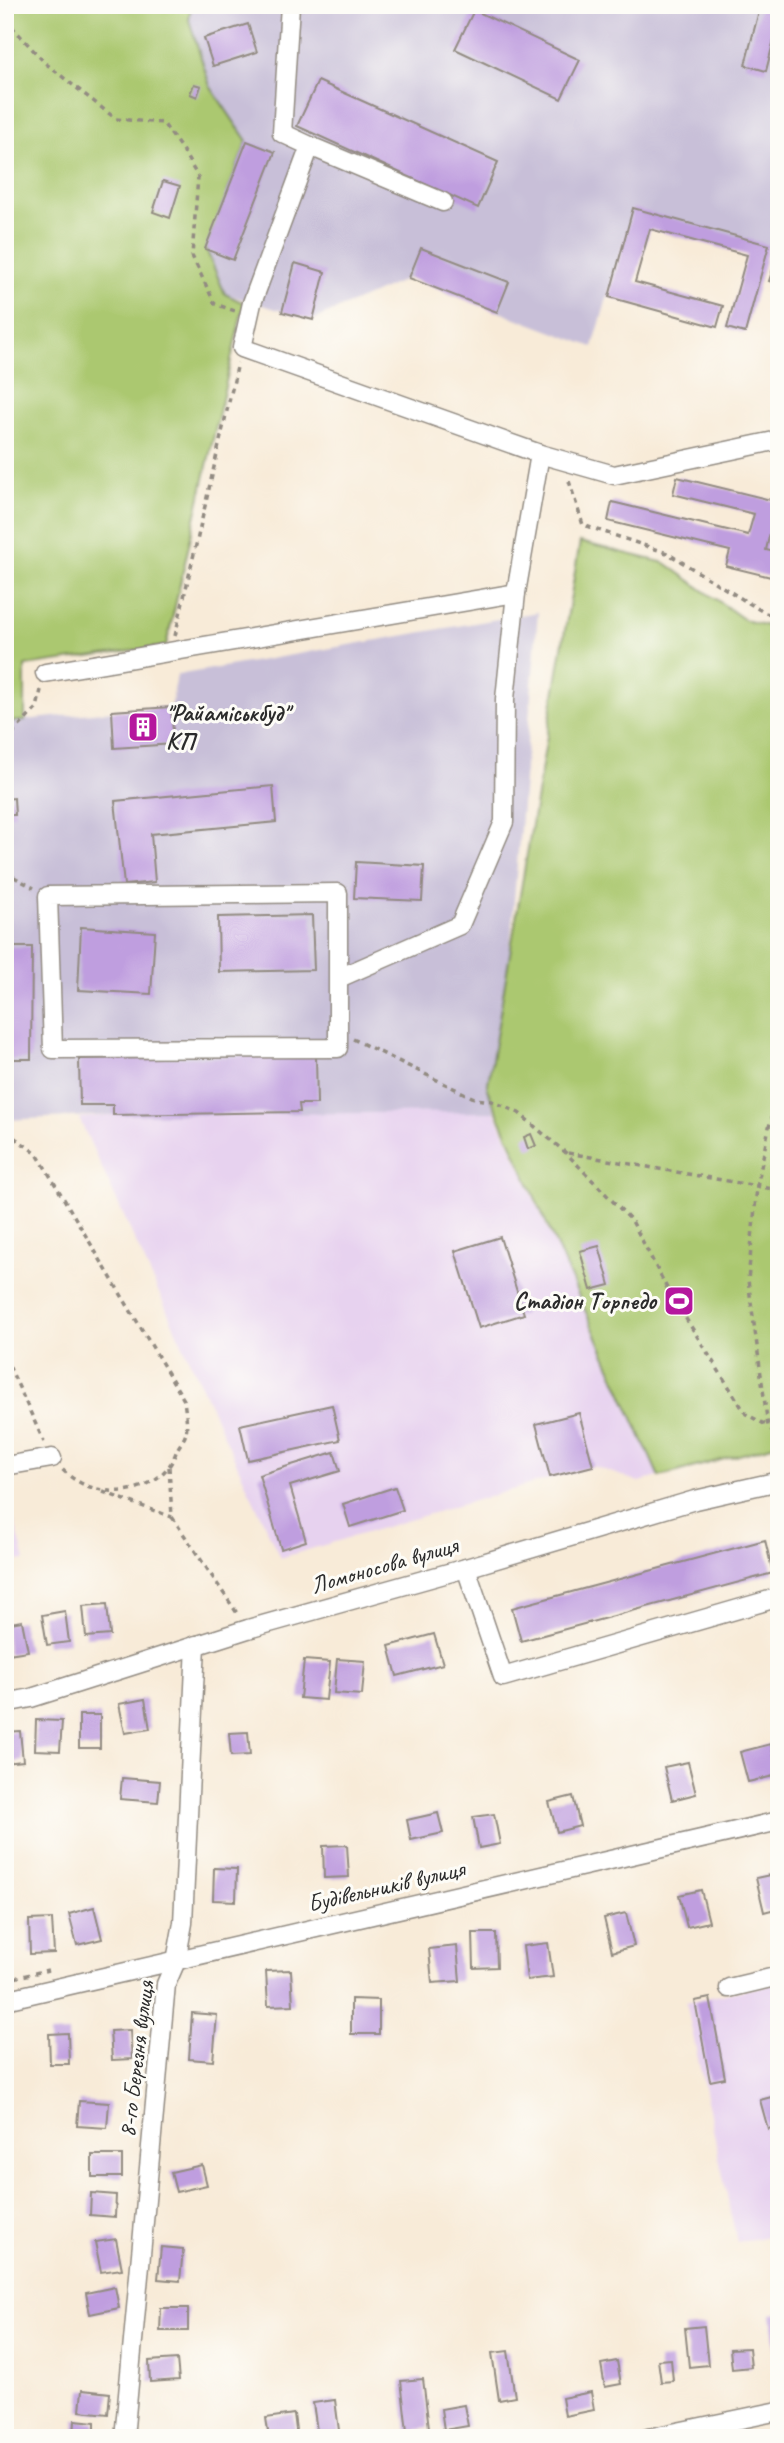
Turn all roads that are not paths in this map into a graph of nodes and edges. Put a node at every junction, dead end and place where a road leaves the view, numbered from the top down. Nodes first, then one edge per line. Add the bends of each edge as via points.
1 (290, 5) edge
2 (310, 146) junction
3 (443, 202) dead end
4 (779, 440) edge
5 (540, 454) junction
6 (516, 593) junction
7 (46, 673) road end
8 (338, 978) junction
9 (52, 1458) road end
10 (5, 1466) edge
11 (779, 1481) edge
12 (466, 1568) junction
13 (773, 1599) dead end
14 (196, 1645) junction
15 (5, 1703) edge
16 (779, 1821) edge
17 (176, 1961) junction
18 (779, 1976) edge
19 (729, 1987) dead end
20 (5, 2000) edge
21 (779, 2411) edge
22 (124, 2438) edge
23 (648, 2438) edge

1 - 2 street via 282,132
2 - 3 street
2 - 5 street via 242,348
4 - 5 street via 614,475
5 - 6 street
6 - 7 street
6 - 8 street via 505,699 504,822 460,925
8 - 8 street via 338,893 48,896 53,1049 338,1048
9 - 10 street
11 - 12 street, Ломоносова вулиця via 695,1500
12 - 13 street via 503,1677
12 - 14 street, Ломоносова вулиця
14 - 15 street, Ломоносова вулиця
14 - 17 street, 8-го Березня вулиця via 183,1923
16 - 17 street, Будівельників вулиця
17 - 20 street, Будівельників вулиця
17 - 22 street, 8-го Березня вулиця via 166,1983
18 - 19 street
21 - 23 street

